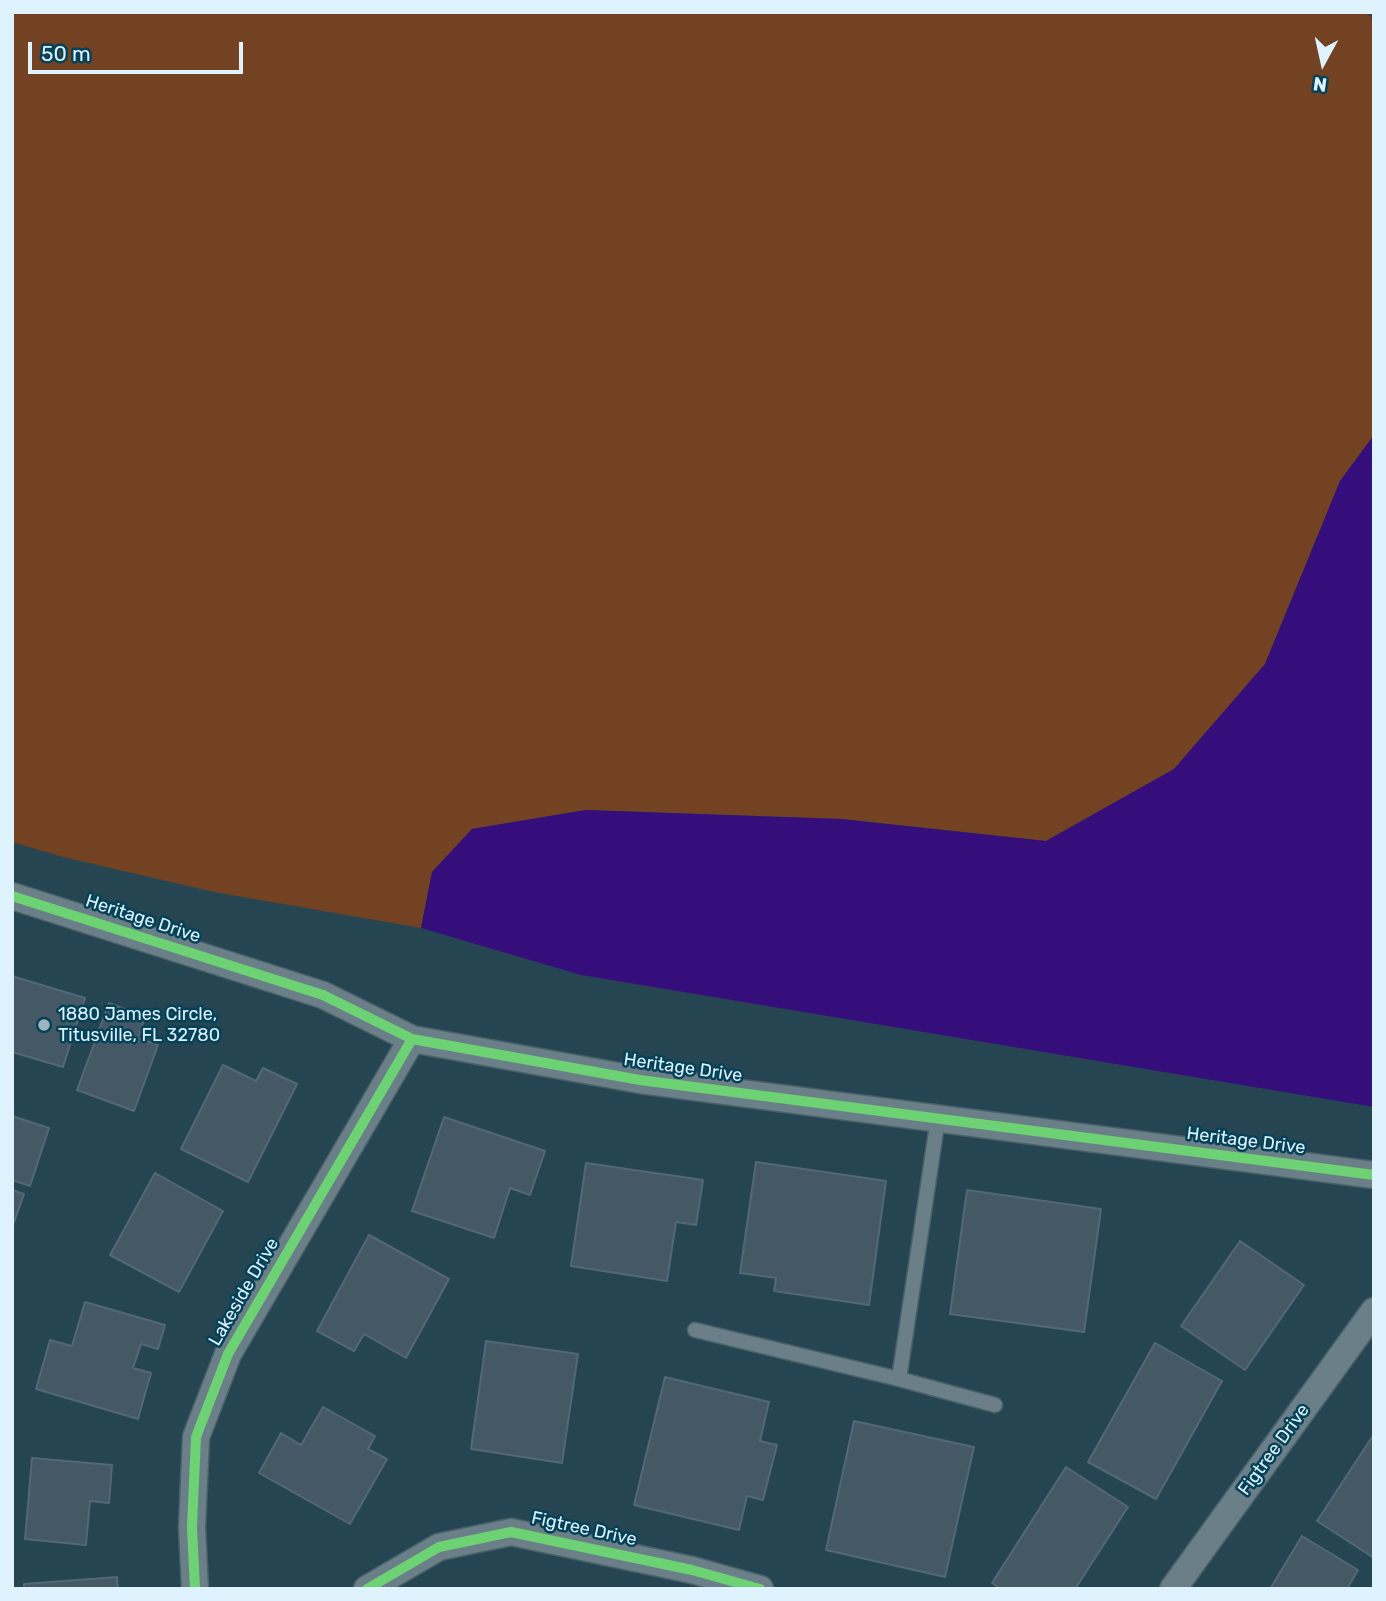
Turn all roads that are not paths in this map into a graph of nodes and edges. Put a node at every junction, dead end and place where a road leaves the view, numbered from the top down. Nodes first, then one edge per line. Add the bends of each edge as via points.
1 (12, 896) edge
2 (412, 1039) junction
3 (938, 1118) junction
4 (1374, 1175) edge
5 (1374, 1311) edge
6 (695, 1331) dead end
7 (899, 1379) junction
8 (995, 1405) dead end
9 (690, 1580) edge
10 (195, 1589) edge
11 (367, 1589) edge
12 (760, 1589) edge
13 (1173, 1589) edge

1 - 2 street, Heritage Drive via 323,995
2 - 3 street, Heritage Drive via 640,1080
2 - 10 street, Lakeside Drive via 228,1354 196,1437
3 - 4 street, Heritage Drive
3 - 7 lane
5 - 13 street, Figtree Drive
6 - 7 lane
7 - 8 lane
9 - 11 street, Figtree Drive via 511,1532 439,1547
9 - 12 street, Figtree Drive

